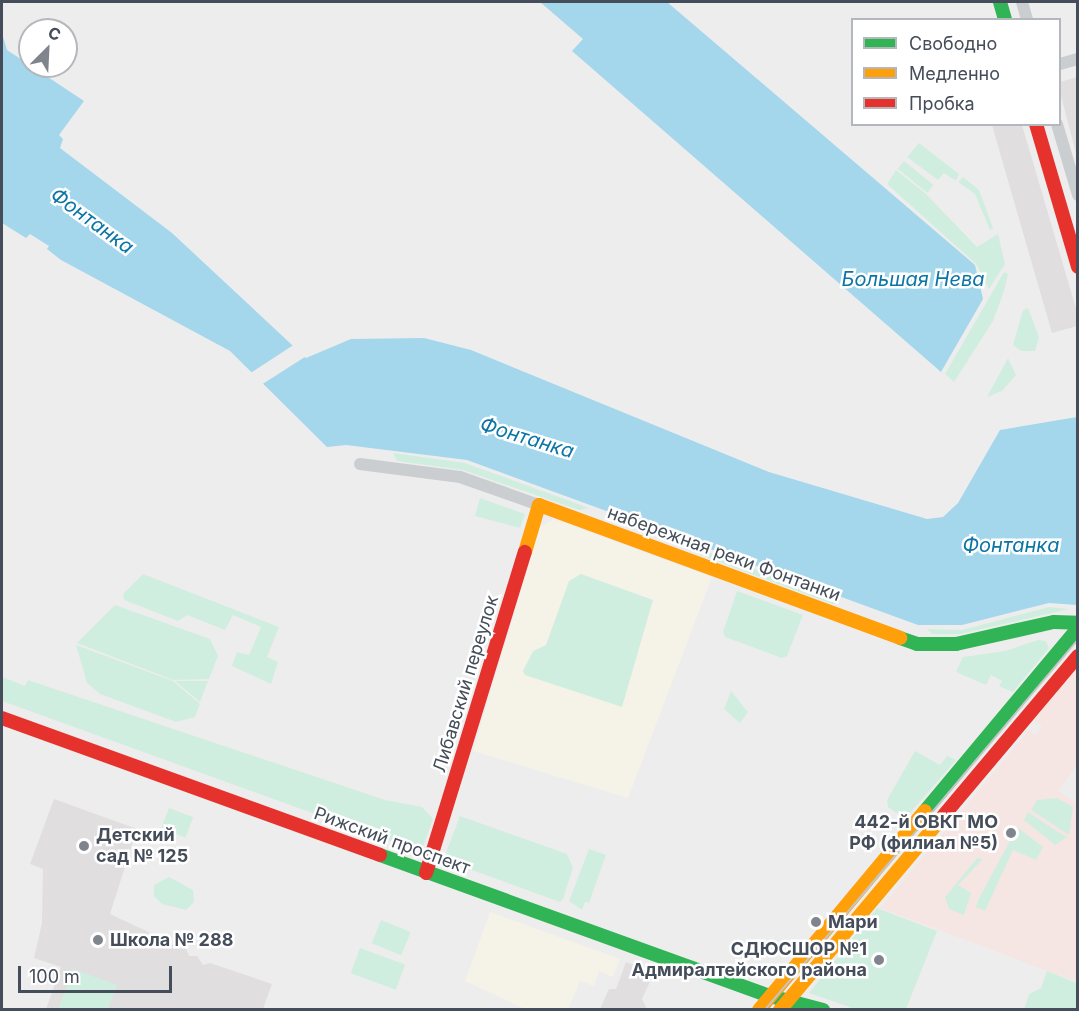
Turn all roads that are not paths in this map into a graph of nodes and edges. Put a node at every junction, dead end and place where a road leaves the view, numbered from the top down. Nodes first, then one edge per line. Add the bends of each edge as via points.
1 (1000, 2) edge
2 (1022, 2) edge
3 (1004, 18) edge
4 (1026, 18) edge
5 (1077, 59) edge
6 (1061, 63) edge
7 (1037, 126) edge
8 (1058, 126) edge
9 (1071, 172) junction
10 (1051, 177) junction
11 (1077, 195) edge
12 (1072, 226) edge
13 (1077, 267) edge
14 (360, 464) dead end
15 (539, 505) junction
16 (1077, 623) edge
17 (1077, 628) edge
18 (1077, 656) edge
19 (2, 718) edge
20 (426, 873) junction
21 (770, 996) junction
22 (786, 1006) edge
23 (759, 1010) edge
24 (823, 1010) edge

1 - 3 street
2 - 4 street
5 - 6 street
7 - 10 street
8 - 9 street
9 - 10 street
9 - 11 street
10 - 12 street
12 - 13 street
14 - 15 street, набережная реки Фонтанки via 460,477
15 - 16 street, набережная реки Фонтанки via 917,644 956,644 1054,622
15 - 20 street, Либавский переулок
17 - 21 street
18 - 22 street
19 - 20 street, Рижский проспект
20 - 21 street, Рижский проспект
21 - 22 street, Рижский проспект
21 - 23 street
22 - 24 street, Рижский проспект

